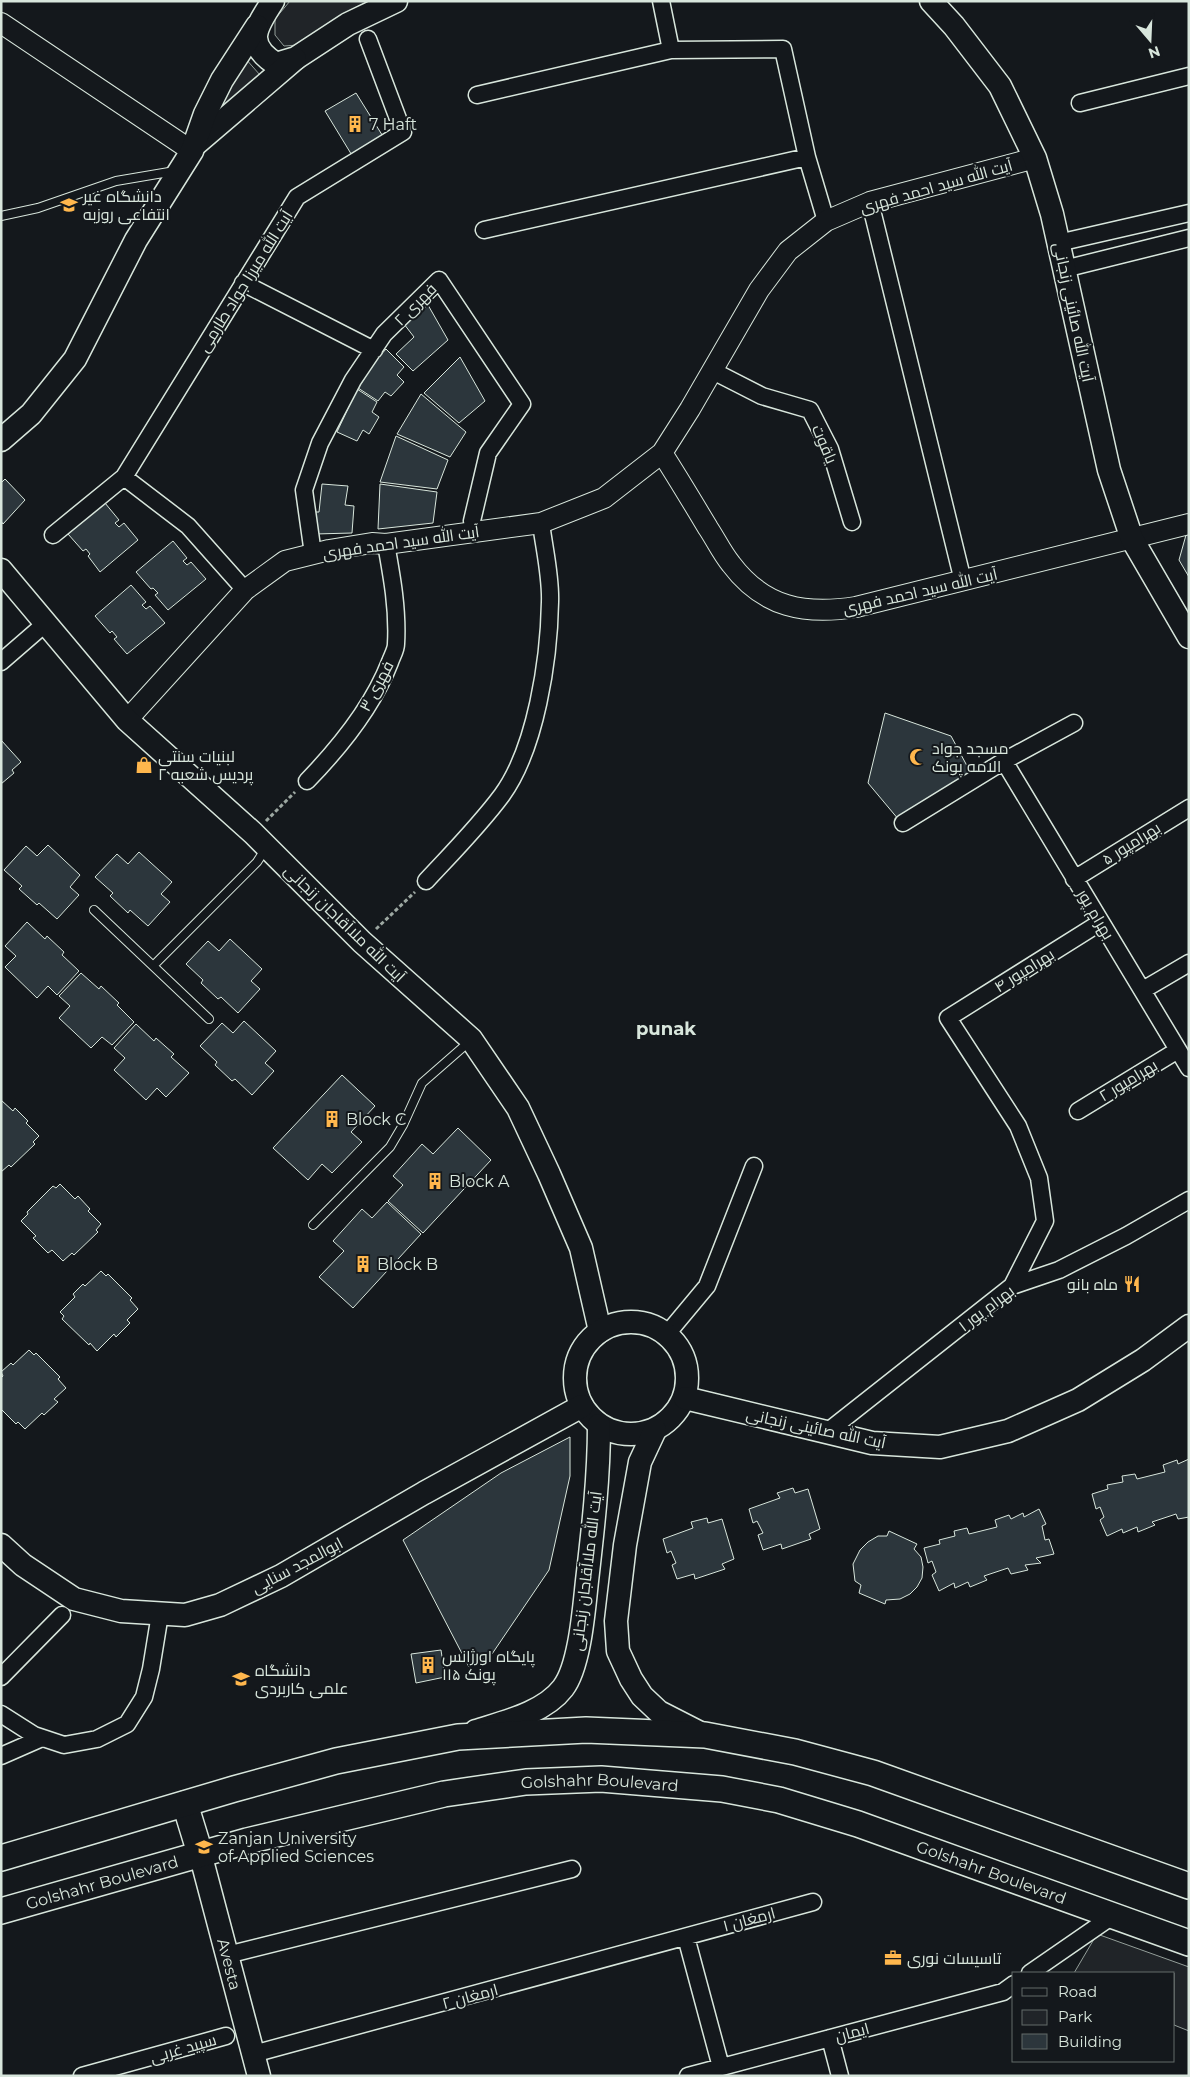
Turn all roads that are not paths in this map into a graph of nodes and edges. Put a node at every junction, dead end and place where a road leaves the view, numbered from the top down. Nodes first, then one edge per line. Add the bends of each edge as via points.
1 (273, 1) edge
2 (396, 1) edge
3 (661, 1) edge
4 (931, 1) edge
5 (1, 23) edge
6 (257, 26) junction
7 (368, 39) dead end
8 (671, 50) junction
9 (296, 58) junction
10 (1189, 76) edge
11 (478, 95) dead end
12 (1080, 104) dead end
13 (195, 147) junction
14 (807, 157) junction
15 (1035, 158) junction
16 (180, 170) junction
17 (870, 202) junction
18 (1189, 213) edge
19 (1, 216) edge
20 (826, 221) junction
21 (484, 230) dead end
22 (1189, 238) edge
23 (1058, 243) junction
24 (1064, 269) junction
25 (243, 283) junction
26 (374, 350) junction
27 (713, 371) junction
28 (1, 440) edge
29 (662, 453) junction
30 (124, 477) junction
31 (472, 521) dead end
32 (852, 522) dead end
33 (541, 523) junction
34 (1189, 524) edge
35 (53, 535) dead end
36 (1132, 539) junction
37 (386, 544) junction
38 (312, 554) junction
39 (1, 570) edge
40 (963, 581) junction
41 (245, 590) junction
42 (46, 623) junction
43 (1189, 637) edge
44 (1, 662) edge
45 (127, 720) junction
46 (1074, 723) dead end
47 (1004, 761) junction
48 (306, 781) road end
49 (1189, 808) edge
50 (903, 823) dead end
51 (260, 840) junction
52 (1074, 879) junction
53 (426, 881) road end
54 (94, 910) dead end
55 (1101, 922) junction
56 (1189, 963) edge
57 (153, 966) junction
58 (1143, 990) junction
59 (209, 1019) dead end
60 (471, 1039) junction
61 (1178, 1050) junction
62 (1189, 1068) edge
63 (1078, 1110) dead end
64 (754, 1166) dead end
65 (1189, 1200) edge
66 (313, 1225) dead end
67 (1012, 1286) junction
68 (1189, 1326) edge
69 (600, 1331) junction
70 (667, 1334) junction
71 (685, 1398) junction
72 (582, 1406) junction
73 (599, 1425) junction
74 (655, 1430) junction
75 (827, 1432) junction
76 (1, 1546) edge
77 (160, 1614) junction
78 (62, 1615) dead end
79 (1, 1677) edge
80 (1, 1714) edge
81 (705, 1735) junction
82 (458, 1737) junction
83 (42, 1738) junction
84 (1, 1756) edge
85 (185, 1804) junction
86 (200, 1853) junction
87 (1, 1858) edge
88 (572, 1869) dead end
89 (1189, 1886) edge
90 (813, 1902) dead end
91 (1, 1910) edge
92 (1114, 1916) junction
93 (686, 1937) junction
94 (1189, 1943) edge
95 (227, 1955) junction
96 (1031, 1972) edge
97 (1012, 1985) edge
98 (226, 2036) dead end
99 (830, 2038) junction
100 (256, 2065) edge
101 (721, 2067) junction
102 (82, 2076) edge
103 (688, 2076) edge
104 (840, 2076) edge

1 - 6 main road
2 - 9 main road via 348,24
3 - 8 street
4 - 15 main road, آیت الله صائینی زنجانی via 1000,86
5 - 13 street
6 - 9 main road via 256,44 263,56 276,64
6 - 13 main road via 222,80 205,114
7 - 25 street, آیت الله میرزا جواد طارمی via 403,132 296,197
8 - 11 street
8 - 14 street via 783,49
9 - 13 main road
10 - 12 street
13 - 16 main road
14 - 20 street
14 - 21 street
15 - 17 street, آیت الله سید احمد فهری
15 - 23 main road, آیت الله صائینی زنجانی
16 - 19 lane via 116,181 38,208
16 - 28 main road via 136,240 75,359 31,414
17 - 20 street, آیت الله سید احمد فهری
17 - 40 street
18 - 23 street
20 - 27 street, آیت الله سید احمد فهری via 788,251 759,290
22 - 24 street
23 - 24 main road, آیت الله صائینی زنجانی
24 - 36 main road, آیت الله صائینی زنجانی via 1108,470
25 - 26 street
25 - 30 street, آیت الله میرزا جواد طارمی
26 - 31 street, فهری ۲ via 384,334 439,280 522,404 488,453
26 - 38 street, فهری ۲ via 353,380 320,444 304,490
27 - 29 street, آیت الله سید احمد فهری
27 - 32 street, یاقوت via 762,396 810,410 830,449
29 - 33 street, آیت الله سید احمد فهری via 604,498
29 - 40 street, آیت الله سید احمد فهری via 731,564 750,585 773,600 800,609 828,612
30 - 35 street, آیت الله میرزا جواد طارمی
30 - 41 street via 188,526
33 - 37 street, آیت الله سید احمد فهری
33 - 53 street via 551,601 542,690 522,758 503,794
34 - 36 street, آیت الله سید احمد فهری
36 - 40 street, آیت الله سید احمد فهری
36 - 43 main road, آیت الله صائینی زنجانی
37 - 38 street, آیت الله سید احمد فهری via 372,543
37 - 48 street, فهری ۳ via 394,589 396,646 383,680 359,716
38 - 41 street, آیت الله سید احمد فهری via 286,561
39 - 42 main road, آیت الله ملاآقاجان زنجانی
41 - 45 street, آیت الله سید احمد فهری
42 - 44 street
42 - 45 main road, آیت الله ملاآقاجان زنجانی
45 - 51 main road, آیت الله ملاآقاجان زنجانی
46 - 47 street
47 - 50 street
47 - 52 street, بهرام پور
49 - 52 street, بهرامپور ۵
51 - 57 lane via 257,862
51 - 60 main road, آیت الله ملاآقاجان زنجانی via 362,942
52 - 55 street, بهرام پور
54 - 57 lane
55 - 58 street, بهرام پور
55 - 67 street, بهرامپور ۴ via 948,1018 1018,1126 1039,1178 1045,1221
56 - 58 street
57 - 59 lane
58 - 61 street, بهرام پور
60 - 66 lane via 422,1083 390,1147
60 - 69 main road, آیت الله ملاآقاجان زنجانی via 518,1108 549,1174 581,1248
61 - 62 street, بهرام پور
61 - 63 street, بهرامپور ۲
64 - 70 street via 707,1286
65 - 67 street, بهرام پور ۱ via 1067,1266
67 - 75 street, بهرام پور ۱
68 - 75 main road, آیت الله صائینی زنجانی via 1143,1360 1078,1400 1008,1432 940,1447 872,1443
69 - 70 main road via 622,1322 646,1323
69 - 72 main road via 585,1346 576,1365 576,1393
70 - 71 main road via 684,1356 688,1370
71 - 74 main road via 668,1422
71 - 75 main road, آیت الله صائینی زنجانی
72 - 73 main road
72 - 77 main road, ابوالمجد سنایی via 281,1576 220,1605 185,1615
73 - 74 main road via 626,1435
73 - 82 main road, آیت الله ملاآقاجان زنجانی via 599,1459 582,1630 565,1687 556,1697 516,1718
74 - 81 main road via 640,1462 627,1536 616,1621 618,1651 642,1696 659,1712
76 - 77 main road, ابوالمجد سنایی via 23,1565 74,1598 121,1610
77 - 83 street via 144,1697 127,1724 98,1739 64,1745
78 - 79 street
80 - 83 street
81 - 82 main road via 586,1730
81 - 89 main road via 795,1752 872,1773
82 - 85 main road via 336,1761
83 - 84 street
85 - 86 main road
85 - 87 main road
86 - 91 main road, Golshahr Boulevard
86 - 92 main road, Golshahr Boulevard via 444,1794 526,1782 602,1779 722,1789 779,1800 858,1824
86 - 95 main road, Avesta
88 - 95 street
90 - 93 street, ارمغان ۱
92 - 94 main road, Golshahr Boulevard
92 - 96 street
93 - 100 street, ارمغان ۲
93 - 101 street
95 - 100 main road, Avesta
97 - 99 street, ایمان via 1003,1992
98 - 102 street, سپید غربی
99 - 101 street, ایمان
99 - 104 street
101 - 103 street, ایمان

